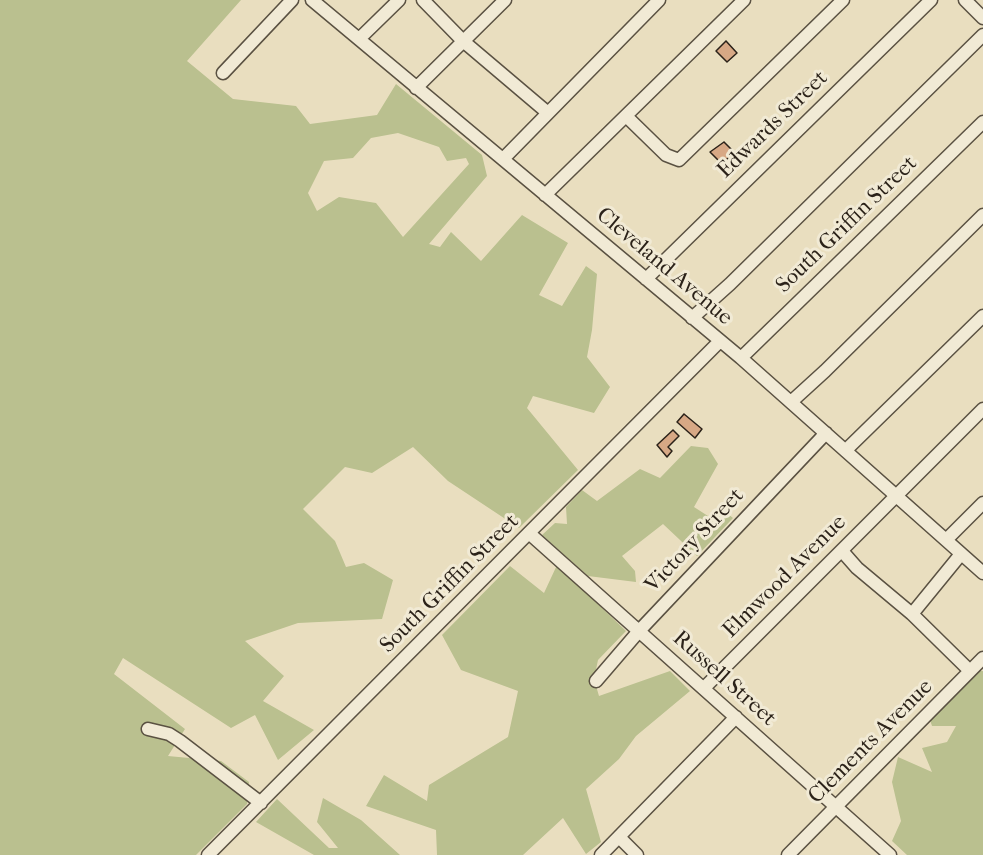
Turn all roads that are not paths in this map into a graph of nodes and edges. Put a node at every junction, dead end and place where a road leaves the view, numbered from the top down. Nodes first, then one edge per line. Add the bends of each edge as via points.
1 (292, 0) edge
2 (312, 0) edge
3 (399, 0) edge
4 (423, 0) edge
5 (505, 0) edge
6 (658, 0) edge
7 (744, 0) edge
8 (843, 0) edge
9 (930, 0) edge
10 (965, 0) edge
11 (983, 18) edge
12 (983, 35) edge
13 (359, 39) junction
14 (463, 41) junction
15 (223, 73) dead end
16 (416, 88) junction
17 (548, 113) junction
18 (626, 116) junction
19 (983, 122) edge
20 (503, 159) junction
21 (545, 195) junction
22 (983, 215) edge
23 (646, 279) junction
24 (983, 316) edge
25 (692, 318) junction
26 (720, 341) junction
27 (741, 358) junction
28 (791, 402) junction
29 (983, 409) edge
30 (826, 433) junction
31 (846, 450) junction
32 (896, 495) junction
33 (983, 503) edge
34 (530, 534) junction
35 (946, 540) junction
36 (842, 551) junction
37 (962, 554) junction
38 (983, 573) edge
39 (912, 614) junction
40 (639, 631) junction
41 (983, 658) edge
42 (970, 671) junction
43 (596, 681) dead end
44 (704, 688) junction
45 (736, 717) junction
46 (148, 729) dead end
47 (261, 803) junction
48 (836, 807) junction
49 (619, 837) junction
50 (215, 852) edge
51 (601, 855) edge
52 (637, 855) edge
53 (788, 855) edge
54 (890, 855) edge

1 - 15 street
2 - 13 street, Cleveland Avenue
3 - 13 street
4 - 14 street
5 - 14 street
6 - 17 street
7 - 18 street
8 - 18 street via 679,160 666,155
9 - 23 street, Edwards Street
10 - 11 street
12 - 25 street
13 - 16 street, Cleveland Avenue
14 - 16 street
14 - 17 street
16 - 20 street, Cleveland Avenue
17 - 20 street
18 - 21 street
19 - 27 street, South Griffin Street
20 - 21 street, Cleveland Avenue
21 - 23 street, Cleveland Avenue
22 - 28 street
23 - 25 street, Cleveland Avenue
24 - 31 street
25 - 26 street, Cleveland Avenue
26 - 27 street, Cleveland Avenue
26 - 34 street, South Griffin Street
27 - 28 street, Cleveland Avenue
28 - 30 street, Cleveland Avenue
29 - 32 street, Elmwood Avenue
30 - 31 street, Cleveland Avenue
30 - 40 street, Victory Street
31 - 32 street, Cleveland Avenue
32 - 35 street, Cleveland Avenue
32 - 36 street, Elmwood Avenue
33 - 35 street
34 - 40 street, Russell Street
34 - 47 street, South Griffin Street
35 - 37 street, Cleveland Avenue
36 - 39 street
36 - 44 street, Elmwood Avenue
37 - 38 street, Cleveland Avenue
37 - 39 street
39 - 42 street
40 - 43 street, Victory Street
40 - 44 street, Russell Street
41 - 42 street, Clements Avenue
42 - 48 street, Clements Avenue
44 - 45 street, Russell Street
45 - 48 street, Russell Street
45 - 49 street
46 - 47 street via 180,741
47 - 50 street, South Griffin Street
48 - 53 street, Clements Avenue
48 - 54 street, Russell Street
49 - 51 street
49 - 52 street

